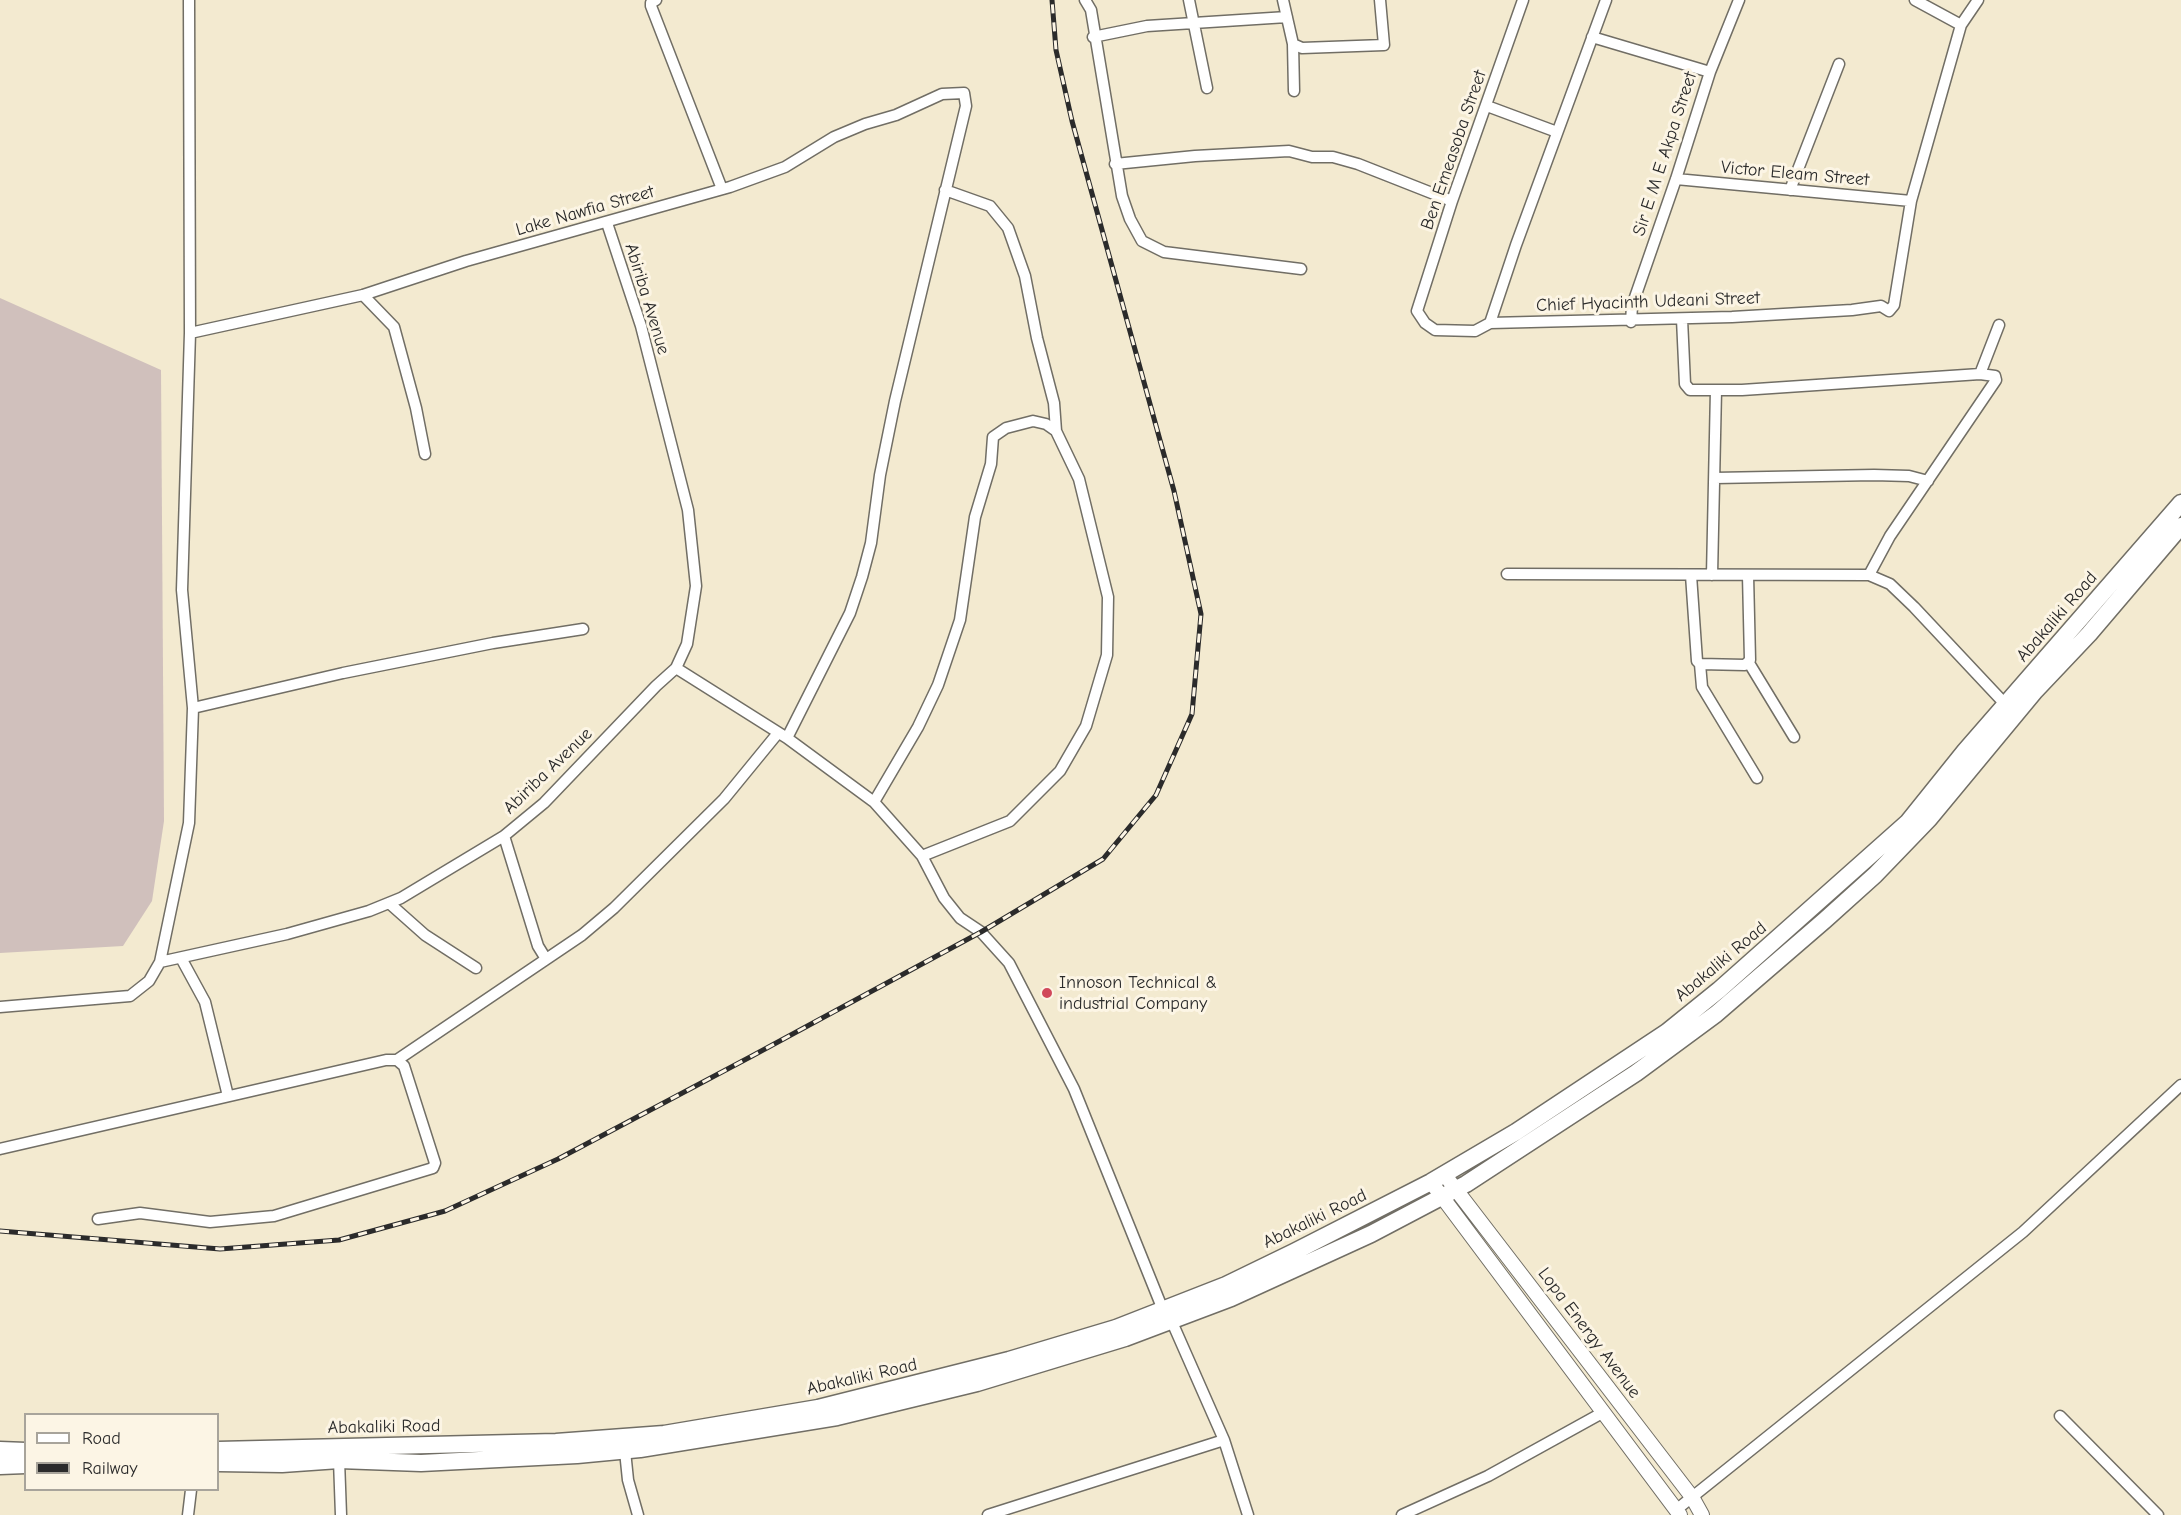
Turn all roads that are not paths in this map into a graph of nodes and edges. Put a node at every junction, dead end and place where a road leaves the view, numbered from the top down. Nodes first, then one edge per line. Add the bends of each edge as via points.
1 (189, 0) edge
2 (656, 0) edge
3 (1084, 0) edge
4 (1189, 0) edge
5 (1283, 0) edge
6 (1380, 0) edge
7 (1524, 0) edge
8 (1606, 0) edge
9 (1738, 0) edge
10 (1915, 0) edge
11 (1978, 0) edge
12 (1287, 17) junction
13 (1192, 23) junction
14 (1961, 25) junction
15 (1093, 37) junction
16 (1592, 37) junction
17 (1293, 44) junction
18 (1839, 64) dead end
19 (1710, 72) junction
20 (1207, 88) dead end
21 (1294, 91) dead end
22 (1487, 106) junction
23 (1557, 132) junction
24 (1115, 164) junction
25 (1676, 179) junction
26 (722, 189) junction
27 (945, 190) junction
28 (1790, 190) junction
29 (1452, 201) junction
30 (1911, 201) junction
31 (607, 223) junction
32 (1301, 269) dead end
33 (363, 295) junction
34 (1417, 311) joint
35 (1682, 319) junction
36 (1631, 321) junction
37 (1490, 323) junction
38 (1999, 325) dead end
39 (190, 333) junction
40 (1980, 374) junction
41 (1716, 390) junction
42 (1056, 431) junction
43 (425, 454) dead end
44 (1715, 478) junction
45 (1928, 481) junction
46 (2181, 503) edge
47 (2181, 526) edge
48 (1507, 574) dead end
49 (1869, 574) junction
50 (1691, 575) junction
51 (1712, 575) junction
52 (1749, 575) junction
53 (583, 629) dead end
54 (1749, 663) junction
55 (1700, 664) junction
56 (676, 668) junction
57 (2006, 705) junction
58 (193, 708) junction
59 (782, 736) junction
60 (1794, 737) dead end
61 (1757, 778) dead end
62 (874, 802) junction
63 (504, 836) junction
64 (922, 856) junction
65 (389, 903) junction
66 (181, 958) junction
67 (546, 959) junction
68 (160, 962) junction
69 (476, 968) dead end
70 (0, 1007) edge
71 (397, 1060) junction
72 (2181, 1085) edge
73 (228, 1096) junction
74 (0, 1149) edge
75 (1438, 1178) junction
76 (1448, 1193) junction
77 (98, 1219) dead end
78 (1168, 1316) junction
79 (1602, 1413) junction
80 (2060, 1416) dead end
81 (1224, 1440) junction
82 (219, 1449) edge
83 (0, 1450) edge
84 (24, 1450) edge
85 (625, 1451) junction
86 (339, 1460) junction
87 (219, 1463) edge
88 (24, 1465) edge
89 (0, 1466) edge
90 (191, 1491) edge
91 (1692, 1497) junction
92 (1678, 1512) edge
93 (188, 1515) edge
94 (341, 1515) edge
95 (638, 1515) edge
96 (988, 1515) edge
97 (1248, 1515) edge
98 (1402, 1515) edge
99 (1702, 1515) edge
100 (2158, 1515) edge

1 - 39 street
2 - 26 street via 651,6
3 - 15 street via 1091,10
4 - 13 street
5 - 12 street
6 - 17 street via 1384,45 1302,48
7 - 22 street, Ben Emeasoba Street
8 - 16 street
9 - 19 street, Sir E M E Akpa Street
10 - 14 street
11 - 14 street
12 - 13 street
12 - 17 street
13 - 15 street via 1147,26
13 - 20 street
14 - 30 street
15 - 24 street
16 - 19 street
16 - 23 street
17 - 21 street
18 - 28 street
19 - 25 street, Sir E M E Akpa Street
22 - 23 street
22 - 29 street, Ben Emeasoba Street
23 - 37 street
24 - 29 street via 1290,151 1358,164
24 - 32 street via 1124,204 1142,241 1164,252
25 - 28 street, Victor Eleam Street
25 - 36 street, Sir E M E Akpa Street via 1632,306
26 - 27 street, Lake Nawfia Street via 785,167 842,134 926,100 960,92 966,97 966,106
26 - 31 street, Lake Nawfia Street
27 - 42 street via 990,206 1008,228 1025,276 1054,403
27 - 59 street via 895,401 862,577 850,614
28 - 30 street, Victor Eleam Street
29 - 34 street, Ben Emeasoba Street
30 - 35 street, Chief Hyacinth Udeani Street via 1894,305 1889,311 1881,306
31 - 33 street, Lake Nawfia Street via 466,261
31 - 56 street, Abiriba Avenue via 641,326 688,510 696,585 687,644
33 - 39 street, Lake Nawfia Street
33 - 43 street via 394,327
34 - 37 street, Chief Hyacinth Udeani Street via 1435,330 1450,333 1475,331
35 - 36 street, Chief Hyacinth Udeani Street
35 - 41 street via 1686,388
36 - 37 street, Chief Hyacinth Udeani Street
38 - 40 street
39 - 58 street via 182,590
40 - 41 street
40 - 45 street via 1995,376 1996,380
41 - 44 street
42 - 62 street via 1033,421 1006,428 993,437 991,464 975,517 960,620 938,685
42 - 64 street via 1079,479 1108,597 1107,655 1091,712 1060,771 1010,821
44 - 45 street via 1874,475
44 - 51 street
45 - 49 street
46 - 57 highway, Abakaliki Road
47 - 76 highway, Abakaliki Road via 2035,691 1929,819 1875,875 1690,1035 1532,1143
48 - 50 street
49 - 52 street
49 - 57 street via 1890,585 1914,607
50 - 51 street
50 - 55 street via 1696,656
51 - 52 street
52 - 54 street
53 - 58 street via 343,673
54 - 55 street
54 - 60 street
55 - 61 street via 1702,687
56 - 59 street
56 - 63 street, Abiriba Avenue via 544,803
57 - 75 highway, Abakaliki Road via 1908,822 1719,990 1667,1032 1516,1132
58 - 68 street via 189,823
59 - 62 street
59 - 67 street via 614,908
62 - 64 street
63 - 65 street, Abiriba Avenue via 474,857
63 - 67 street via 538,946
64 - 78 street via 944,898 960,918 981,932 1009,963 1074,1089
65 - 66 street, Abiriba Avenue via 287,934
65 - 69 street via 425,935
66 - 68 street, Abiriba Avenue
66 - 73 street via 205,1002
67 - 71 street
68 - 70 street via 149,981 130,996
71 - 73 street via 367,1063
71 - 77 street via 404,1066 435,1164 433,1168 274,1216 210,1222 140,1213
72 - 91 street via 2022,1232
73 - 74 street
75 - 76 main road, Lopa Energy Avenue
75 - 78 highway, Abakaliki Road
76 - 78 highway, Abakaliki Road via 1340,1249
76 - 79 main road, Lopa Energy Avenue
76 - 91 main road, Lopa Energy Avenue
78 - 81 street
78 - 82 highway, Abakaliki Road via 819,1408 664,1434 556,1443
78 - 85 highway, Abakaliki Road via 1000,1377 837,1417
79 - 92 main road, Lopa Energy Avenue
79 - 98 street via 1488,1476
80 - 100 street
81 - 96 street
81 - 97 street
83 - 84 highway
85 - 86 highway, Abakaliki Road via 431,1463
85 - 95 street
86 - 87 highway, Abakaliki Road
86 - 94 street
88 - 89 highway
90 - 93 street
91 - 92 street
91 - 99 main road, Lopa Energy Avenue

